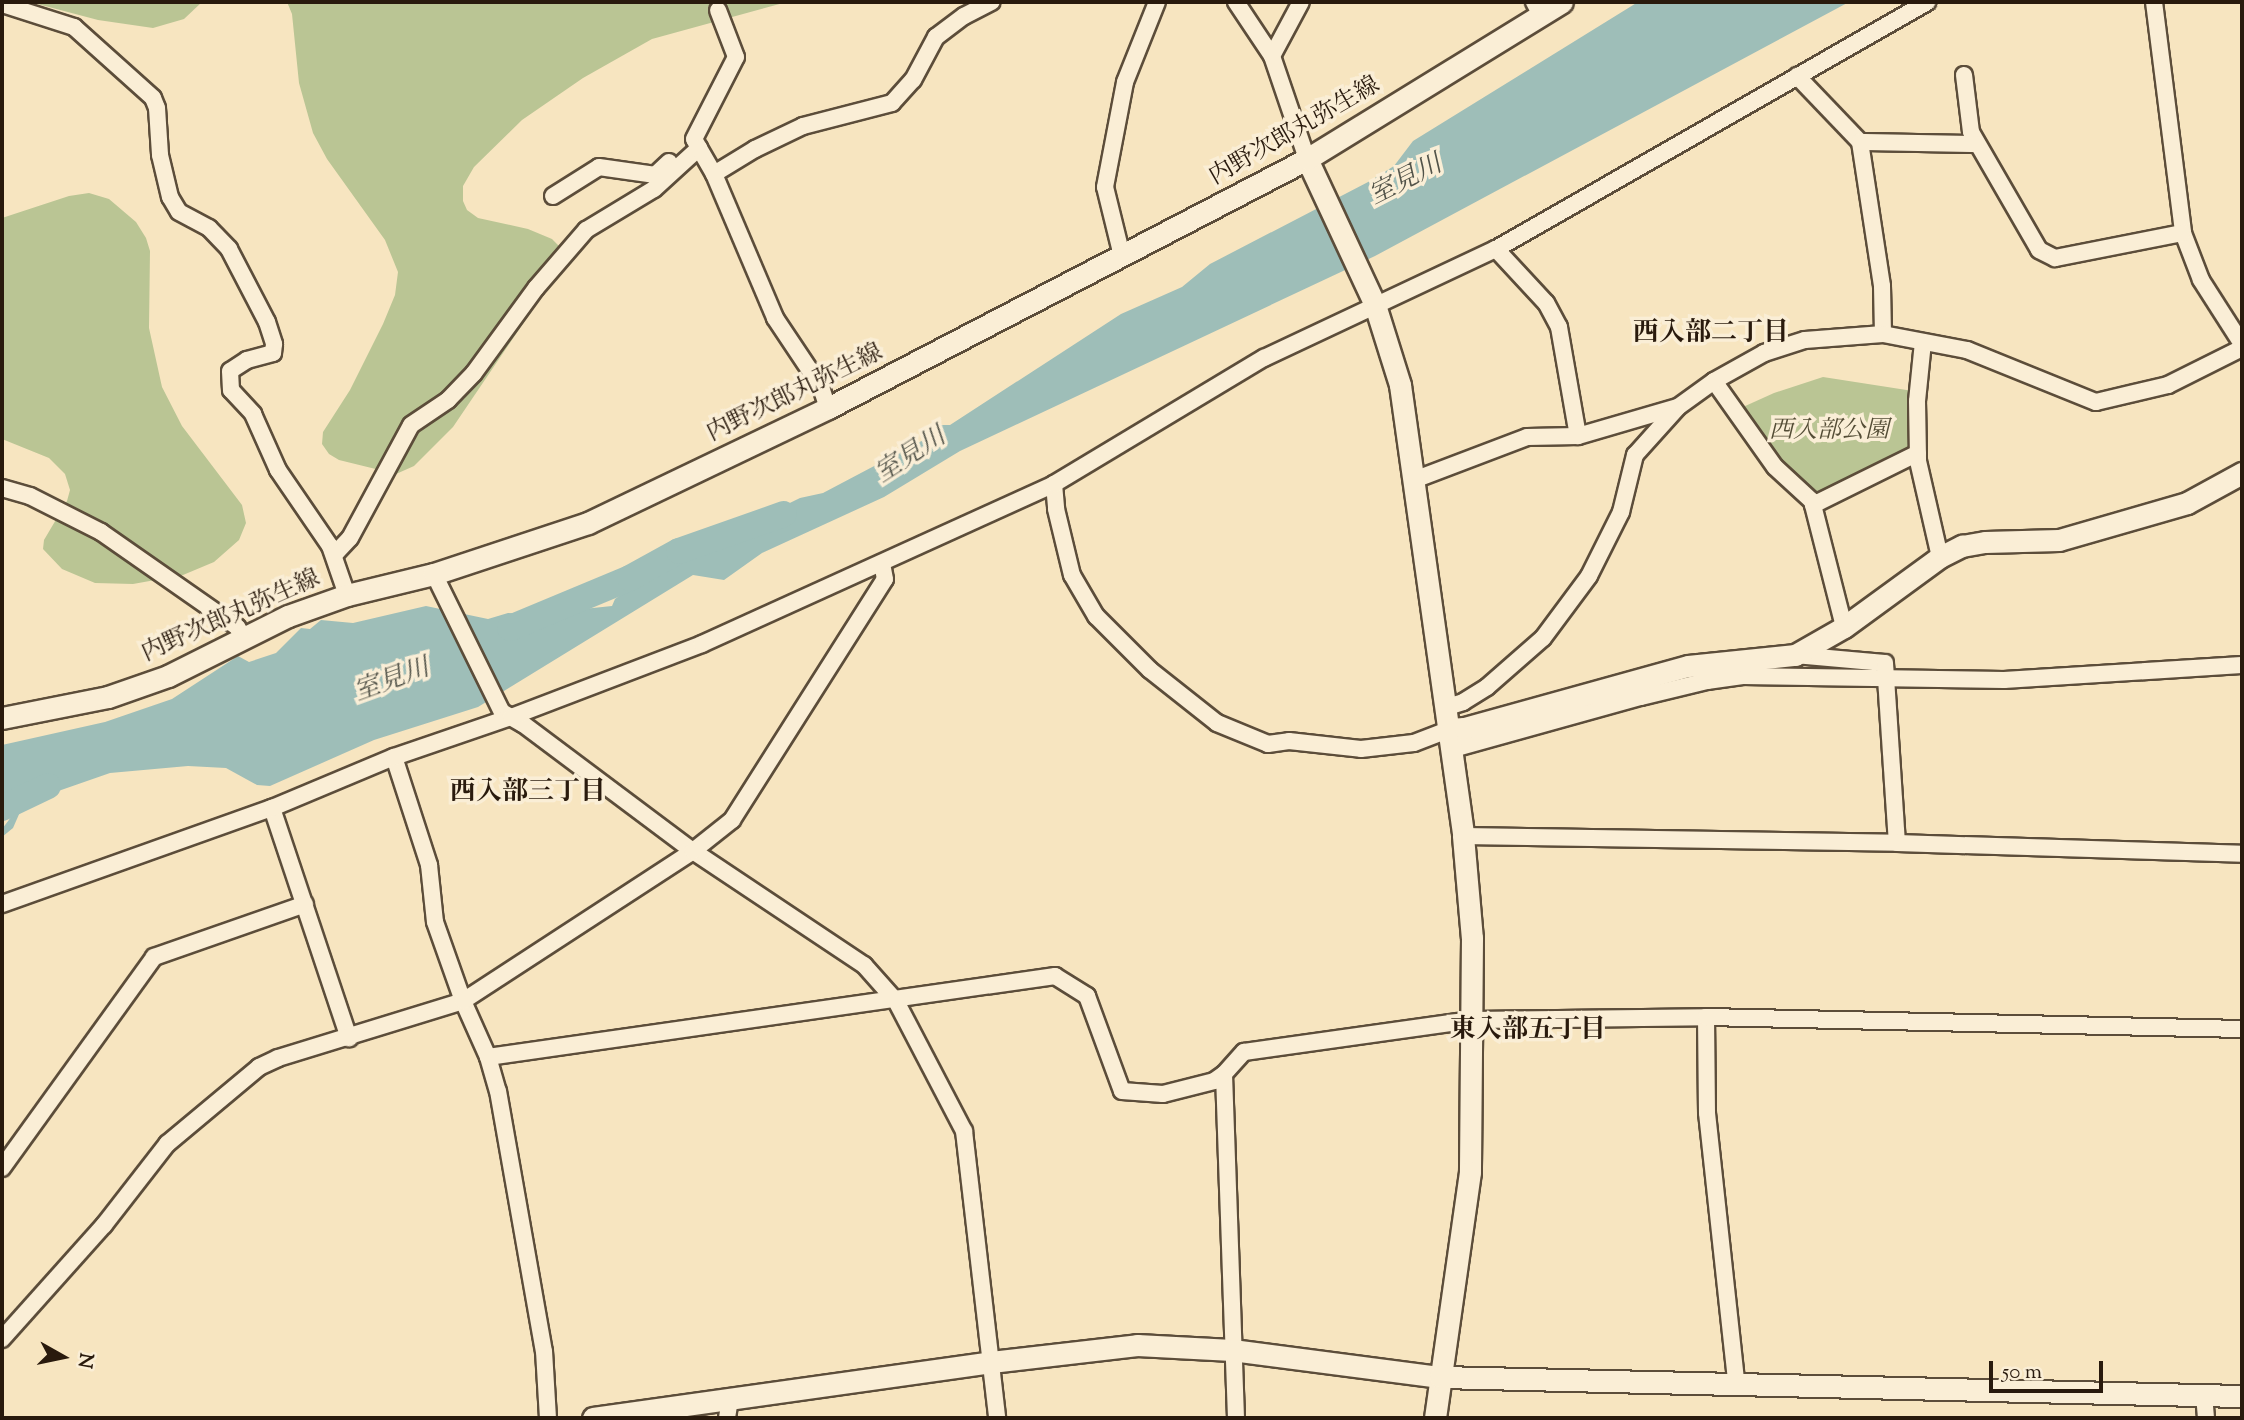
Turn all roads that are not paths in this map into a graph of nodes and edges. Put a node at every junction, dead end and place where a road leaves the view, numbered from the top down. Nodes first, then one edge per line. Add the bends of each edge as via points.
1 (992, 2) edge
2 (1157, 2) edge
3 (1236, 2) edge
4 (1301, 2) edge
5 (1562, 2) edge
6 (1927, 2) edge
7 (2154, 2) edge
8 (2, 4) edge
9 (1537, 8) edge
10 (718, 10) dead end
11 (1272, 56) junction
12 (1964, 75) dead end
13 (1797, 76) junction
14 (1860, 142) junction
15 (697, 144) junction
16 (1976, 144) junction
17 (1312, 169) junction
18 (714, 174) junction
19 (553, 196) dead end
20 (2183, 233) junction
21 (1496, 249) junction
22 (1122, 256) junction
23 (1373, 299) junction
24 (1883, 334) junction
25 (1923, 342) junction
26 (2242, 346) edge
27 (1714, 381) junction
28 (1678, 407) junction
29 (828, 408) junction
30 (1578, 436) junction
31 (1918, 453) junction
32 (2242, 473) edge
33 (1414, 480) junction
34 (1054, 484) junction
35 (2, 488) edge
36 (1813, 505) junction
37 (334, 555) junction
38 (1940, 557) junction
39 (882, 564) junction
40 (437, 579) junction
41 (347, 595) junction
42 (1844, 627) junction
43 (243, 636) junction
44 (1795, 655) junction
45 (2242, 665) edge
46 (1887, 676) junction
47 (1447, 707) junction
48 (507, 715) junction
49 (2, 718) edge
50 (1451, 739) junction
51 (394, 757) junction
52 (272, 808) junction
53 (1463, 836) junction
54 (1897, 843) junction
55 (693, 851) junction
56 (2242, 853) edge
57 (2, 904) edge
58 (305, 904) junction
59 (463, 1001) junction
60 (895, 1001) junction
61 (1706, 1017) junction
62 (1472, 1020) junction
63 (2242, 1029) edge
64 (349, 1038) junction
65 (488, 1057) junction
66 (1224, 1074) junction
67 (2, 1168) edge
68 (2, 1339) edge
69 (1232, 1350) junction
70 (991, 1362) junction
71 (1440, 1377) junction
72 (1736, 1382) junction
73 (2204, 1395) junction
74 (2242, 1396) edge
75 (728, 1408) edge
76 (548, 1418) edge
77 (593, 1418) edge
78 (997, 1418) edge
79 (1236, 1418) edge
80 (1436, 1418) edge
81 (2206, 1418) edge

1 - 18 street via 936,37 913,80 892,103 803,126
2 - 22 street via 1125,82 1105,187
3 - 11 street
4 - 11 street
5 - 9 street, 内野次郎丸弥生線
6 - 13 street
7 - 20 street
8 - 37 street via 75,27 153,98 170,197 179,212 209,228 229,249 274,344 272,353 230,371 232,390 253,414 278,470
9 - 17 street, 内野次郎丸弥生線
10 - 15 street via 735,64
11 - 17 street
12 - 16 street
13 - 14 street
13 - 21 street
14 - 16 street
14 - 24 street via 1882,286
15 - 18 street
15 - 19 street via 655,175 599,167
15 - 37 street via 654,189 586,230 536,288 474,373 449,400 411,425 350,538
16 - 20 street via 2039,250 2055,258
17 - 22 street, 内野次郎丸弥生線
17 - 23 street
18 - 29 street via 775,318 821,387
20 - 26 street via 2201,279
21 - 23 street
21 - 30 street via 1546,303 1559,327
22 - 29 street, 内野次郎丸弥生線
23 - 33 street via 1400,385
23 - 34 street via 1264,358
24 - 25 street
24 - 27 street via 1805,341 1764,353
25 - 26 street via 1967,350 2096,402 2168,385
25 - 31 street
27 - 28 street
27 - 36 street via 1774,467
28 - 30 street
28 - 47 street via 1635,455 1621,512 1589,576 1543,638 1487,687
29 - 40 street, 内野次郎丸弥生線 via 588,523
30 - 33 street via 1527,437
31 - 36 street
31 - 38 street
32 - 38 street via 2187,503 2059,540 1985,542
33 - 47 street
34 - 39 street
34 - 50 street via 1072,575 1096,616 1150,670 1217,723 1268,744 1289,741 1361,749
35 - 43 street via 30,496 101,533 237,627
36 - 42 street
37 - 41 street
38 - 42 street
39 - 48 street via 702,644
39 - 55 street via 884,579 732,820
40 - 41 street, 内野次郎丸弥生線
40 - 48 street
41 - 43 street, 内野次郎丸弥生線
42 - 44 street
43 - 49 street, 内野次郎丸弥生線 via 168,676 108,697
44 - 46 street via 1885,663
44 - 50 street via 1688,666
45 - 46 street via 2004,680
46 - 50 street via 1743,676 1707,681
46 - 54 street
47 - 50 street
48 - 51 street
48 - 55 street
50 - 53 street
51 - 52 street
51 - 59 street via 429,865 435,922
52 - 57 street
52 - 58 street
53 - 54 street
53 - 62 street via 1472,938
54 - 56 street
55 - 59 street
55 - 60 street via 864,965
58 - 64 street
58 - 67 street via 154,957
59 - 64 street
59 - 65 street
60 - 65 street
60 - 66 street via 1055,976 1087,996 1122,1091 1163,1094 1214,1081
60 - 70 street via 964,1131
61 - 62 street
61 - 63 street
61 - 72 street via 1707,1113
62 - 66 street via 1244,1052
62 - 71 street via 1470,1172
64 - 68 street via 258,1067 187,1125
65 - 76 street via 544,1351
66 - 69 street
69 - 70 street via 1137,1345
69 - 71 street
69 - 79 street
70 - 75 street
70 - 78 street
71 - 72 street
71 - 80 street
72 - 73 street
73 - 74 street
73 - 81 street
75 - 77 street

